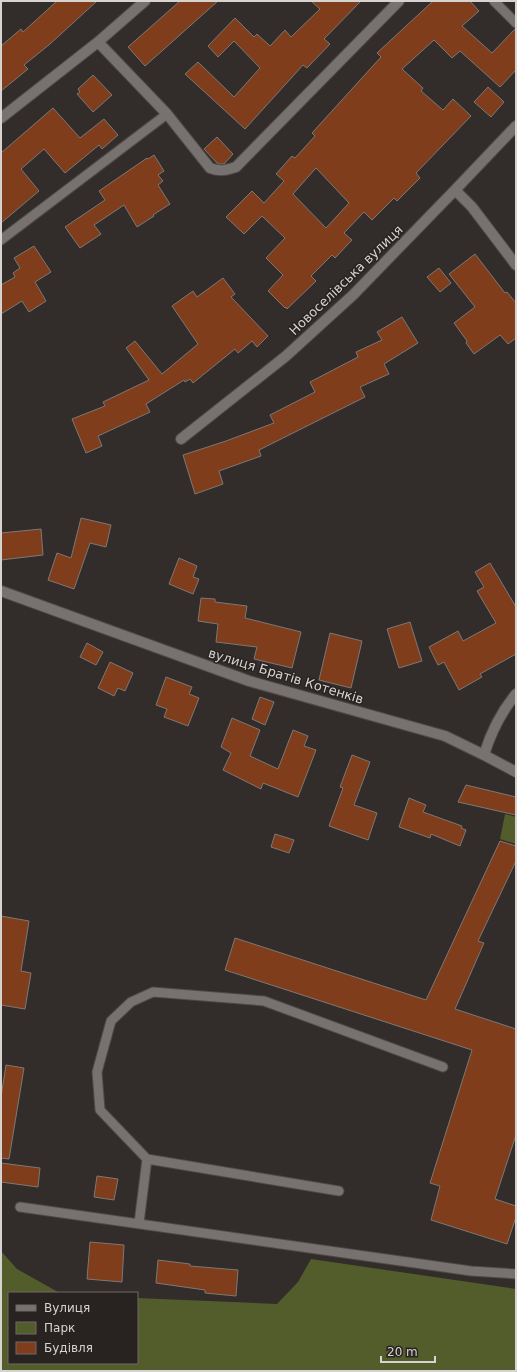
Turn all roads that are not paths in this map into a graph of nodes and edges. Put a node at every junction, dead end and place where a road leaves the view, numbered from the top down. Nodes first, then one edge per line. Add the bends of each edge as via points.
1 (145, 1) edge
2 (399, 1) edge
3 (494, 1) edge
4 (516, 23) edge
5 (98, 42) junction
6 (167, 114) junction
7 (1, 118) edge
8 (516, 126) edge
9 (455, 190) junction
10 (1, 240) edge
11 (516, 265) edge
12 (181, 439) dead end
13 (1, 591) edge
14 (516, 694) edge
15 (484, 754) junction
16 (516, 772) edge
17 (443, 1067) dead end
18 (147, 1159) junction
19 (338, 1191) dead end
20 (20, 1207) dead end
21 (139, 1223) junction
22 (516, 1274) edge

1 - 5 street
2 - 6 street via 236,167 218,171 210,168
3 - 4 lane
5 - 6 street
5 - 7 street
6 - 10 lane
8 - 9 street, Новоселівська вулиця
9 - 11 street via 472,207
9 - 12 street, Новоселівська вулиця via 353,295 286,356
13 - 15 street, вулиця Братів Котенків via 250,681 444,736
14 - 15 street via 506,705 491,733
15 - 16 street, вулиця Братів Котенків
17 - 18 lane via 264,1002 153,992 131,1002 110,1021 97,1072 100,1110
18 - 19 lane
18 - 21 lane
20 - 21 lane
21 - 22 lane via 471,1271

